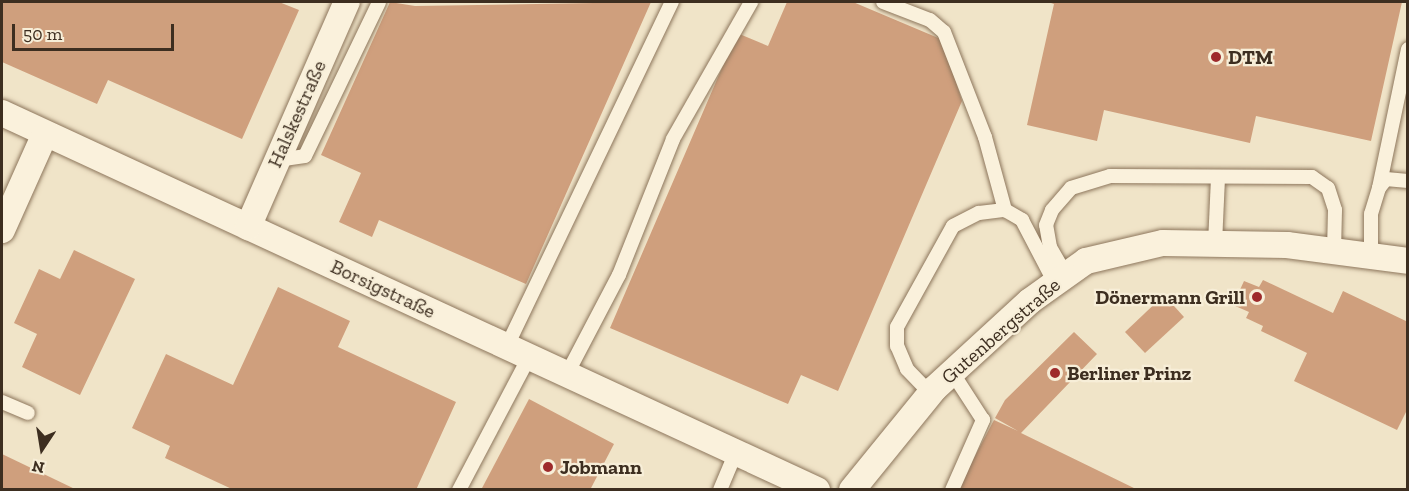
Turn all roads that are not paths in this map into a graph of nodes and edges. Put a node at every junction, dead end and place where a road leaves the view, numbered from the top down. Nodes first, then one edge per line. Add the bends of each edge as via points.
1 (346, 2) edge
2 (379, 2) edge
3 (672, 2) edge
4 (751, 2) edge
5 (883, 2) edge
6 (1407, 49) edge
7 (2, 113) edge
8 (45, 134) junction
9 (277, 160) junction
10 (1218, 177) junction
11 (1407, 181) edge
12 (1379, 188) junction
13 (1005, 210) junction
14 (248, 227) junction
15 (2, 230) edge
16 (1215, 244) junction
17 (1334, 251) junction
18 (1371, 256) junction
19 (1407, 261) edge
20 (1061, 279) junction
21 (518, 352) junction
22 (952, 372) junction
23 (567, 374) junction
24 (930, 393) junction
25 (2, 402) edge
26 (28, 413) dead end
27 (736, 452) junction
28 (459, 489) edge
29 (720, 489) edge
30 (817, 489) edge
31 (852, 489) edge
32 (952, 489) edge

1 - 9 street, Halskestraße
2 - 9 lane via 305,156
3 - 21 lane
4 - 23 lane via 673,139 619,275
5 - 13 lane via 930,20 944,32 985,137
6 - 12 lane
7 - 8 street, Borsigstraße
8 - 14 street, Borsigstraße
8 - 15 street
9 - 14 street, Halskestraße
10 - 16 lane
10 - 17 lane via 1285,173 1312,177 1328,188 1335,210
10 - 20 lane via 1110,176 1071,188 1046,225
11 - 12 lane via 1386,179
12 - 18 lane via 1371,214
13 - 20 lane via 1022,220
13 - 24 lane via 979,213 953,226 897,327 907,369
14 - 21 street, Borsigstraße
16 - 17 street, Gutenbergstraße
16 - 20 street, Gutenbergstraße via 1163,243 1086,261
17 - 18 street, Gutenbergstraße
18 - 19 street, Gutenbergstraße
20 - 22 street, Gutenbergstraße
21 - 23 street, Borsigstraße
21 - 28 lane
22 - 24 street, Gutenbergstraße
22 - 32 lane via 983,420
23 - 27 street, Borsigstraße
24 - 31 street, Gutenbergstraße
25 - 26 lane
27 - 29 lane
27 - 30 street, Borsigstraße

